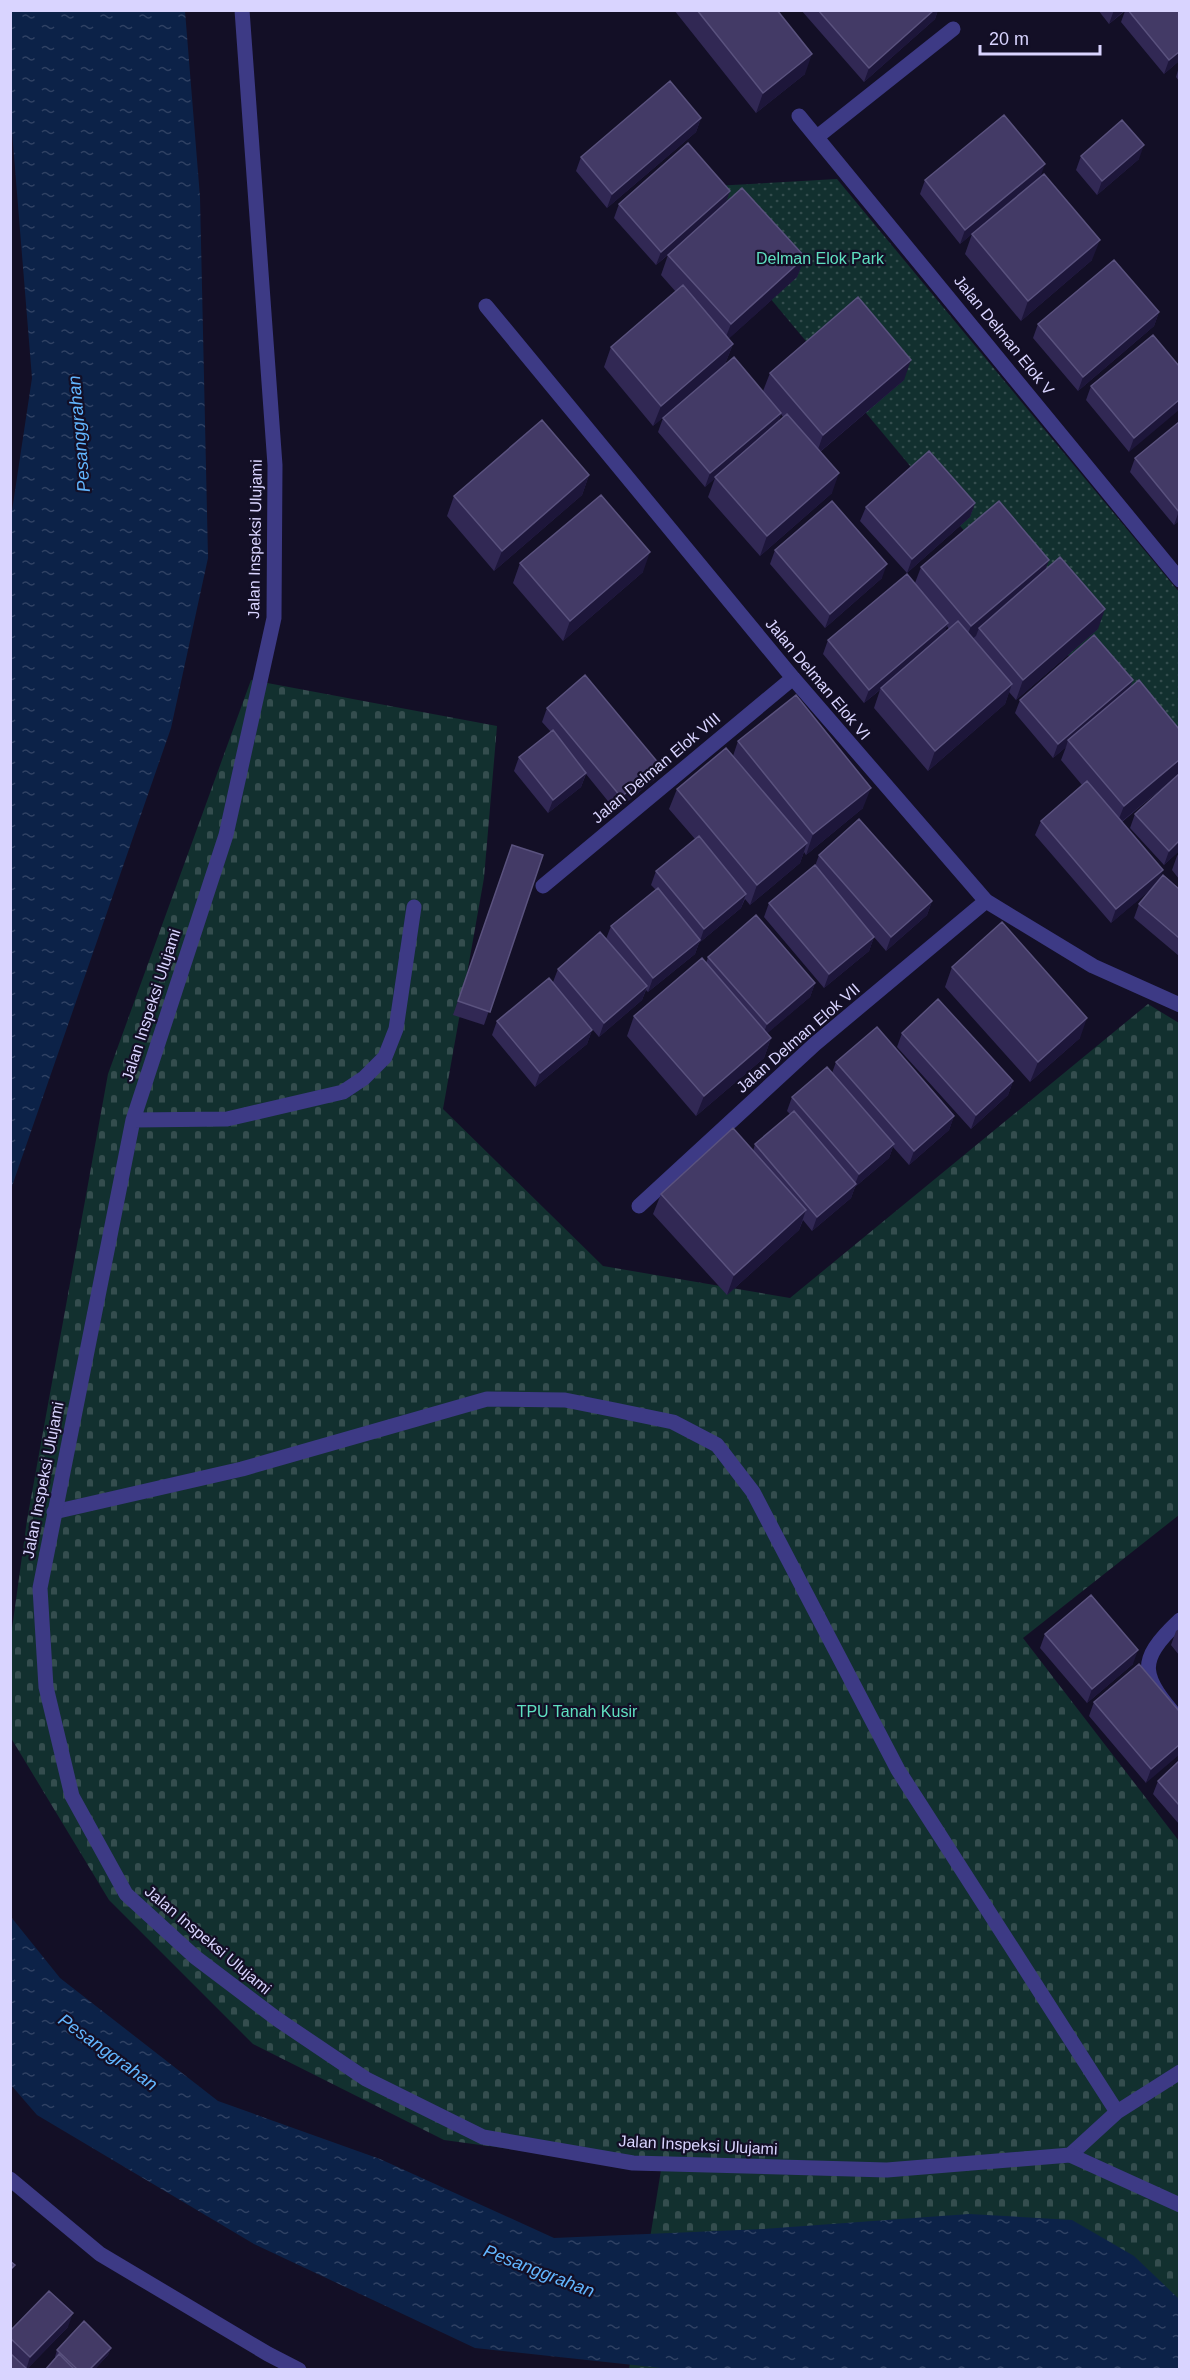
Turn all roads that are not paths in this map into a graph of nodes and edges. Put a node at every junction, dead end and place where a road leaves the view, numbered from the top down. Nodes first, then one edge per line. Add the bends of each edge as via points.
1 (242, 10) edge
2 (952, 29) dead end
3 (799, 116) dead end
4 (817, 136) junction
5 (486, 306) dead end
6 (1179, 580) edge
7 (793, 678) junction
8 (543, 886) dead end
9 (986, 902) junction
10 (414, 907) dead end
11 (1179, 1005) edge
12 (133, 1120) junction
13 (639, 1206) dead end
14 (54, 1512) junction
15 (1179, 1620) edge
16 (1179, 1721) edge
17 (1179, 2072) edge
18 (1117, 2112) junction
19 (1070, 2155) junction
20 (10, 2179) edge
21 (1179, 2205) edge
22 (299, 2370) edge

1 - 12 street, Jalan Inspeksi Ulujami via 275,465 274,618 226,835
2 - 4 street
3 - 4 street, Jalan Delman Elok V
4 - 6 street, Jalan Delman Elok V
5 - 7 street, Jalan Delman Elok VI
7 - 8 street, Jalan Delman Elok VIII
7 - 9 street, Jalan Delman Elok VI
9 - 11 street, Jalan Delman Elok VI via 1093,966
9 - 13 street, Jalan Delman Elok VII via 815,1044
10 - 12 street via 396,1029 385,1057 364,1078 342,1092 227,1119
12 - 14 street, Jalan Inspeksi Ulujami
14 - 18 street via 242,1469 487,1399 565,1400 605,1408 673,1422 717,1445 753,1492 898,1770
14 - 19 street, Jalan Inspeksi Ulujami via 40,1588 46,1687 72,1796 126,1894 195,1957 366,2079 483,2137 633,2163 886,2170
15 - 16 street via 1148,1657 1150,1681
17 - 18 street
18 - 19 street
19 - 21 street, Jalan Inspeksi Ulujami
20 - 22 street via 100,2254

